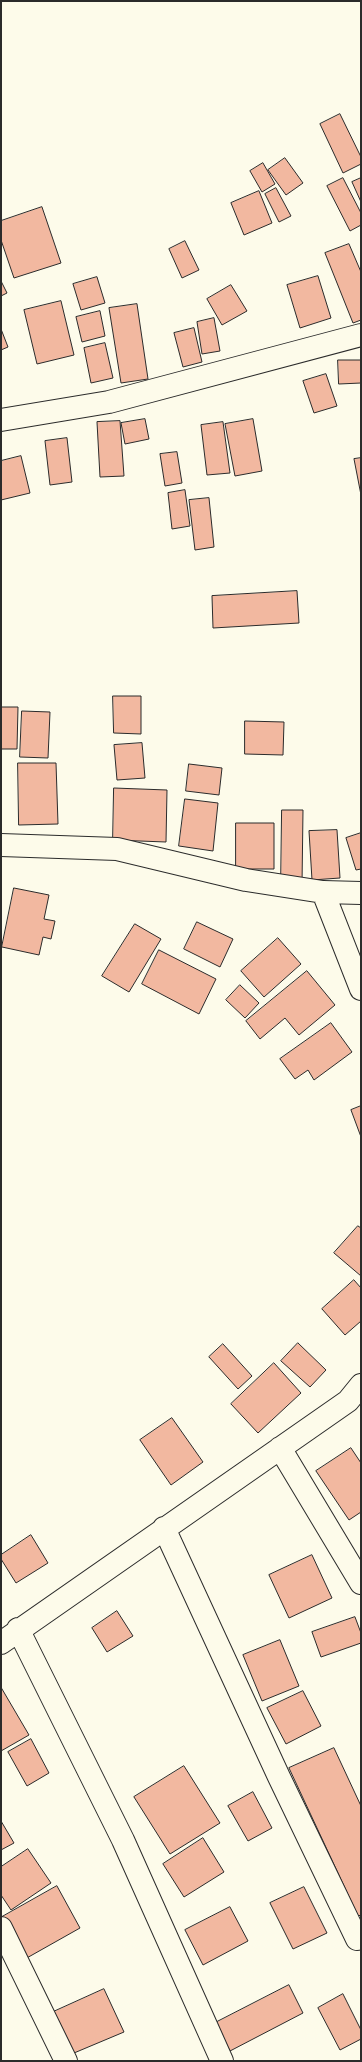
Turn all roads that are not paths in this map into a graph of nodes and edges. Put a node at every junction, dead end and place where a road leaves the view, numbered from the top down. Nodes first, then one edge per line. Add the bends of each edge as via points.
1 (361, 336) edge
2 (1, 420) edge
3 (1, 845) edge
4 (323, 892) junction
5 (361, 893) edge
6 (361, 989) edge
7 (361, 1385) edge
8 (280, 1448) junction
9 (164, 1528) junction
10 (361, 1583) edge
11 (18, 1629) junction
12 (1, 1643) edge
13 (1, 1928) edge
14 (357, 1939) dead end
15 (66, 2061) edge
16 (222, 2061) edge

1 - 2 street via 109,402
3 - 4 street via 117,849 246,880
4 - 5 street
4 - 6 street
7 - 8 street via 348,1401
8 - 9 street
8 - 10 street
9 - 11 street
9 - 14 street
11 - 12 street
11 - 16 street via 123,1840
13 - 15 street

